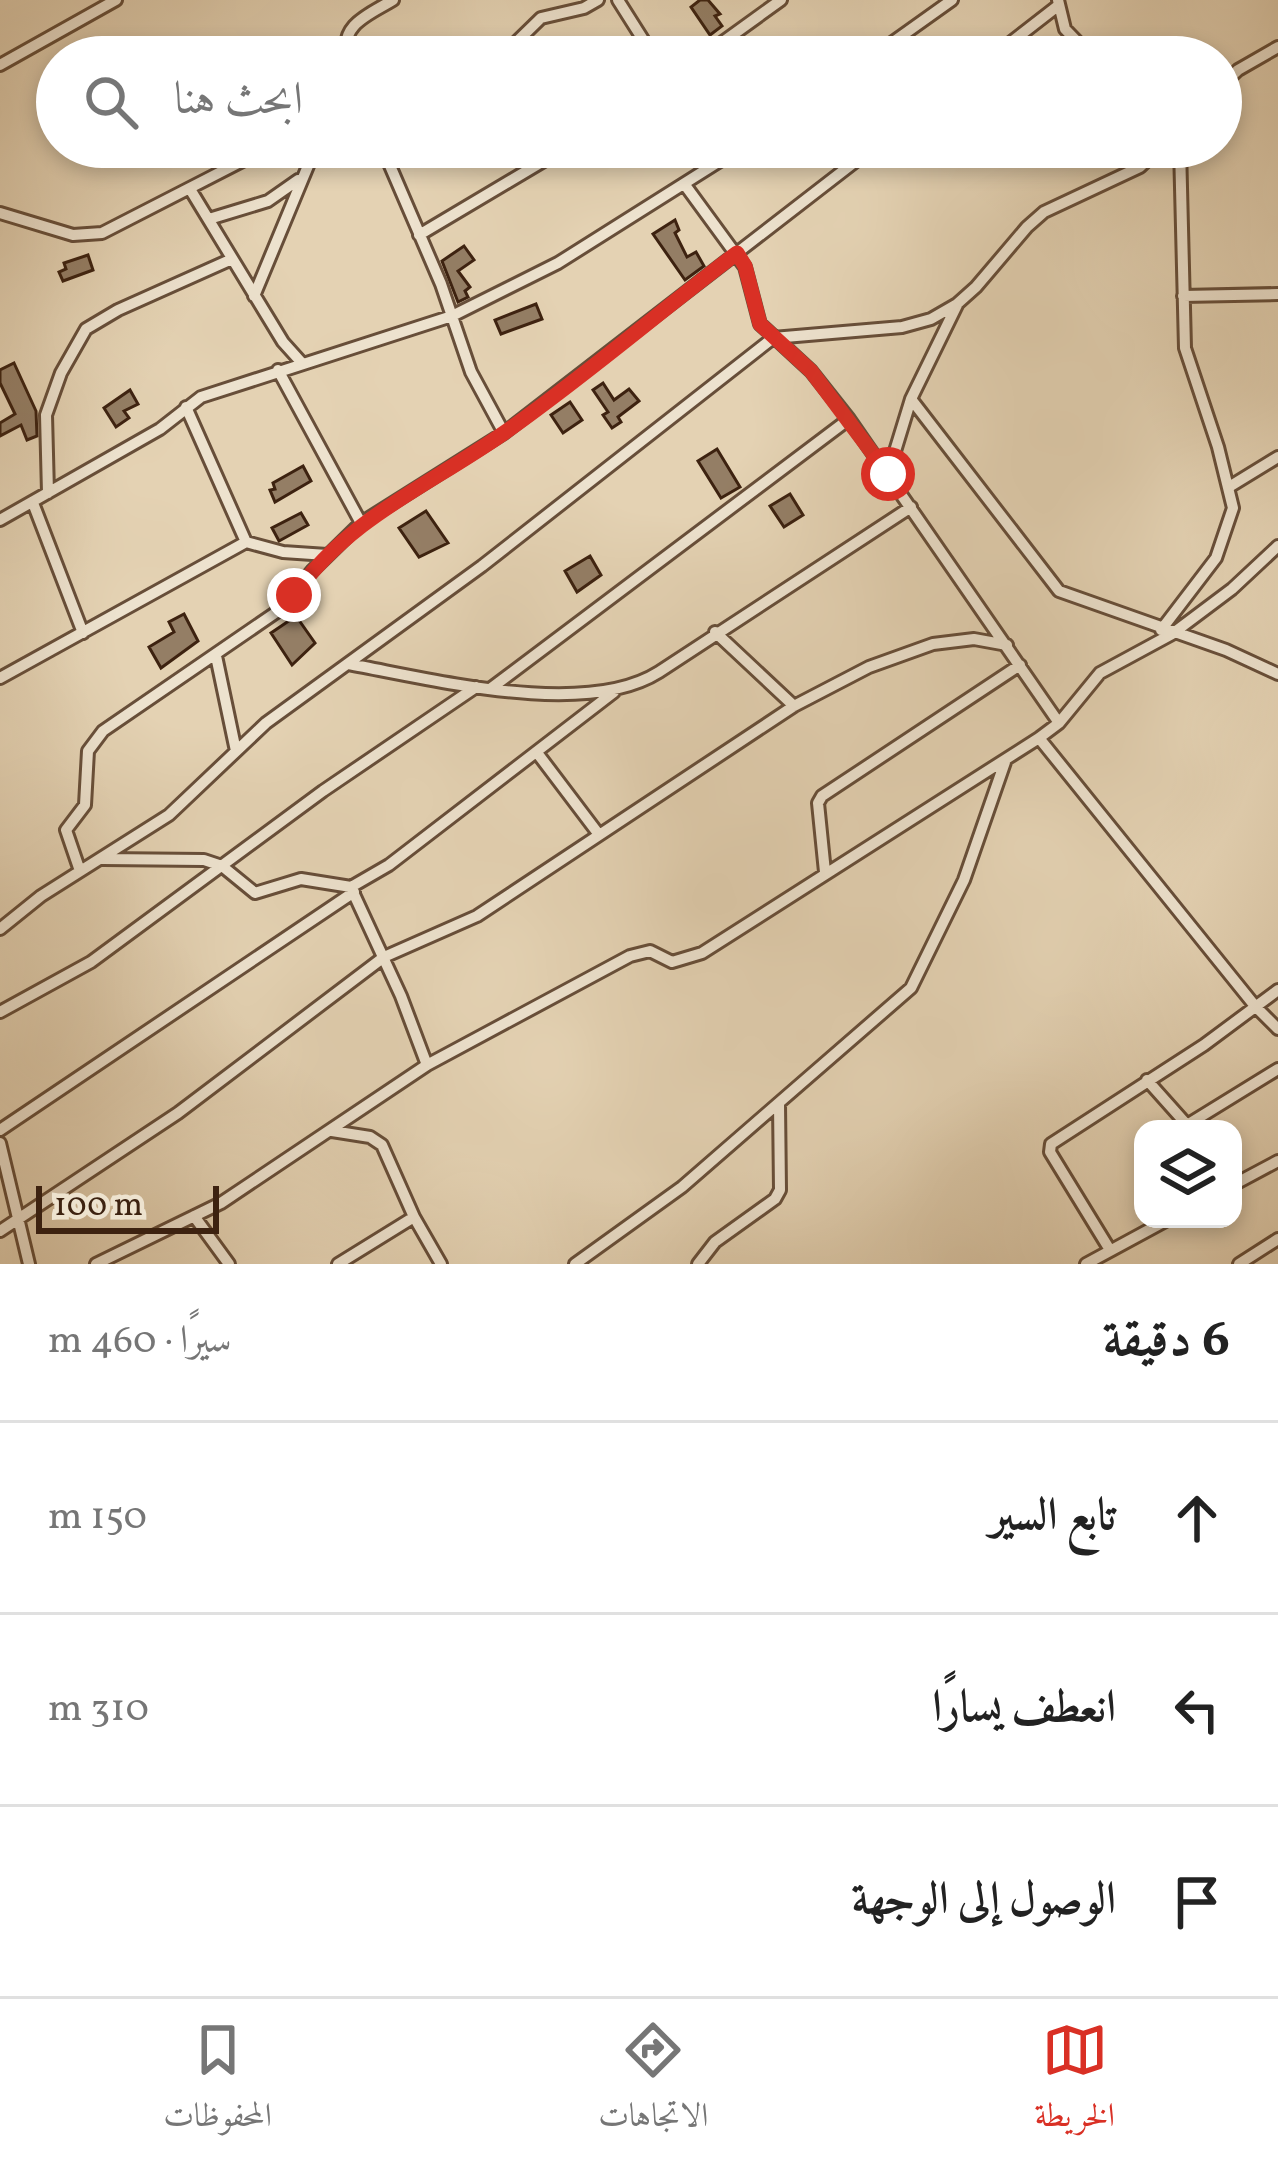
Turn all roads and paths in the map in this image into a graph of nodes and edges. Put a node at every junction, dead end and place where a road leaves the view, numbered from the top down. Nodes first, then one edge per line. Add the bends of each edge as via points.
1 (116, 0) edge
2 (393, 0) edge
3 (598, 0) edge
4 (618, 0) edge
5 (782, 0) edge
6 (952, 0) edge
7 (1058, 3) edge
8 (52, 36) edge
9 (349, 36) edge
10 (523, 36) edge
11 (641, 36) edge
12 (731, 36) edge
13 (901, 36) edge
14 (1018, 36) edge
15 (1072, 36) edge
16 (36, 45) edge
17 (1278, 47) edge
18 (0, 65) edge
19 (1242, 68) edge
20 (228, 168) edge
21 (307, 168) edge
22 (391, 168) edge
23 (532, 168) edge
24 (710, 168) edge
25 (847, 168) edge
26 (1138, 168) edge
27 (1180, 168) edge
28 (304, 174) junction
29 (685, 185) junction
30 (190, 189) junction
31 (0, 213) edge
32 (209, 219) junction
33 (419, 235) junction
34 (737, 253) junction
35 (232, 259) junction
36 (1278, 293) edge
37 (254, 296) junction
38 (1183, 296) junction
39 (957, 304) junction
40 (452, 316) junction
41 (773, 338) junction
42 (301, 362) junction
43 (278, 370) junction
44 (911, 399) junction
45 (185, 407) junction
46 (849, 418) junction
47 (504, 433) junction
48 (1278, 457) edge
49 (888, 474) junction
50 (1229, 487) junction
51 (48, 493) junction
52 (33, 502) junction
53 (911, 507) junction
54 (0, 520) edge
55 (361, 523) junction
56 (246, 542) junction
57 (1278, 546) edge
58 (327, 555) junction
59 (715, 632) junction
60 (1166, 632) junction
61 (83, 633) junction
62 (1007, 645) junction
63 (216, 656) junction
64 (348, 664) junction
65 (1020, 665) junction
66 (1278, 674) edge
67 (0, 678) edge
68 (476, 687) junction
69 (490, 689) junction
70 (614, 692) junction
71 (794, 706) junction
72 (1059, 723) junction
73 (1039, 738) junction
74 (236, 751) junction
75 (538, 754) junction
76 (1005, 760) junction
77 (598, 832) junction
78 (100, 859) junction
79 (222, 866) junction
80 (80, 872) junction
81 (825, 872) junction
82 (352, 890) junction
83 (0, 929) edge
84 (385, 957) junction
85 (1278, 990) edge
86 (1255, 1006) junction
87 (0, 1012) edge
88 (1278, 1029) edge
89 (428, 1065) junction
90 (1278, 1070) edge
91 (1147, 1080) junction
92 (779, 1104) junction
93 (1183, 1120) edge
94 (1200, 1120) edge
95 (0, 1130) edge
96 (332, 1131) junction
97 (0, 1143) edge
98 (1278, 1161) edge
99 (1242, 1178) edge
100 (194, 1216) junction
101 (20, 1217) junction
102 (414, 1217) junction
103 (1152, 1228) edge
104 (0, 1231) edge
105 (1278, 1239) edge
106 (1110, 1250) junction
107 (101, 1263) edge
108 (29, 1264) edge
109 (229, 1264) edge
110 (338, 1264) edge
111 (441, 1264) edge
112 (575, 1264) edge
113 (698, 1264) edge
114 (1086, 1264) edge
115 (1239, 1264) edge

1 - 8 street
2 - 9 street
3 - 10 street via 541,18
4 - 11 street
5 - 12 street
6 - 13 street
7 - 14 street
7 - 15 street
16 - 18 street
17 - 19 street
20 - 30 street
21 - 28 street
22 - 33 street
23 - 33 street
24 - 29 street
25 - 34 street
26 - 39 street via 1044,212
27 - 38 street
28 - 32 street via 268,201
28 - 37 street
29 - 34 street
29 - 40 street via 580,251
30 - 31 street via 92,236
30 - 32 street
32 - 35 street
33 - 40 street
34 - 41 street via 760,324
34 - 47 street
35 - 37 street
35 - 51 street via 86,329 46,415
36 - 38 street
37 - 42 street
38 - 50 street via 1189,366
39 - 41 street via 902,327
39 - 44 street
40 - 42 street
40 - 47 street
41 - 46 street
41 - 64 street
42 - 43 street
43 - 45 street
43 - 55 street
44 - 49 street
44 - 60 street via 1059,591
45 - 51 street
45 - 56 street
46 - 49 street
46 - 69 street
47 - 55 street
48 - 50 street
49 - 53 street
50 - 60 street via 1233,508 1216,558
51 - 52 street
52 - 54 street
52 - 61 street
53 - 59 street
53 - 62 street
55 - 58 street
56 - 58 street
56 - 61 street
57 - 60 street via 1232,589
58 - 63 street via 281,609
59 - 70 street via 641,683
59 - 71 street
60 - 66 street
60 - 72 street via 1100,673
61 - 67 street
62 - 65 street
62 - 71 street via 933,644
63 - 74 street
63 - 80 street via 94,740 85,805 66,830
64 - 68 street
64 - 74 street
65 - 72 street
65 - 81 street via 822,796
68 - 69 street
68 - 79 street
69 - 70 street
70 - 75 street
71 - 77 street
72 - 73 street
73 - 76 street
73 - 86 street
74 - 78 street via 169,815
75 - 77 street
75 - 82 street
76 - 81 street
76 - 92 street via 964,880 911,988
77 - 84 street via 477,916
78 - 79 street
78 - 80 street
79 - 82 street via 255,893 301,879
79 - 87 street via 92,962
80 - 83 street
81 - 89 street via 702,953 672,962 650,951 630,956
82 - 84 street
82 - 95 street
84 - 89 street
84 - 101 street via 178,1112
85 - 86 street
86 - 88 street
86 - 91 street
89 - 96 street
90 - 94 street
91 - 93 street
91 - 106 street via 1051,1144
92 - 112 street
92 - 113 street via 780,1190
96 - 100 street
96 - 102 street via 382,1144
97 - 101 street
98 - 99 street
100 - 107 street
100 - 109 street
101 - 104 street
101 - 108 street
102 - 110 street
102 - 111 street
103 - 106 street
105 - 115 street
106 - 114 street

